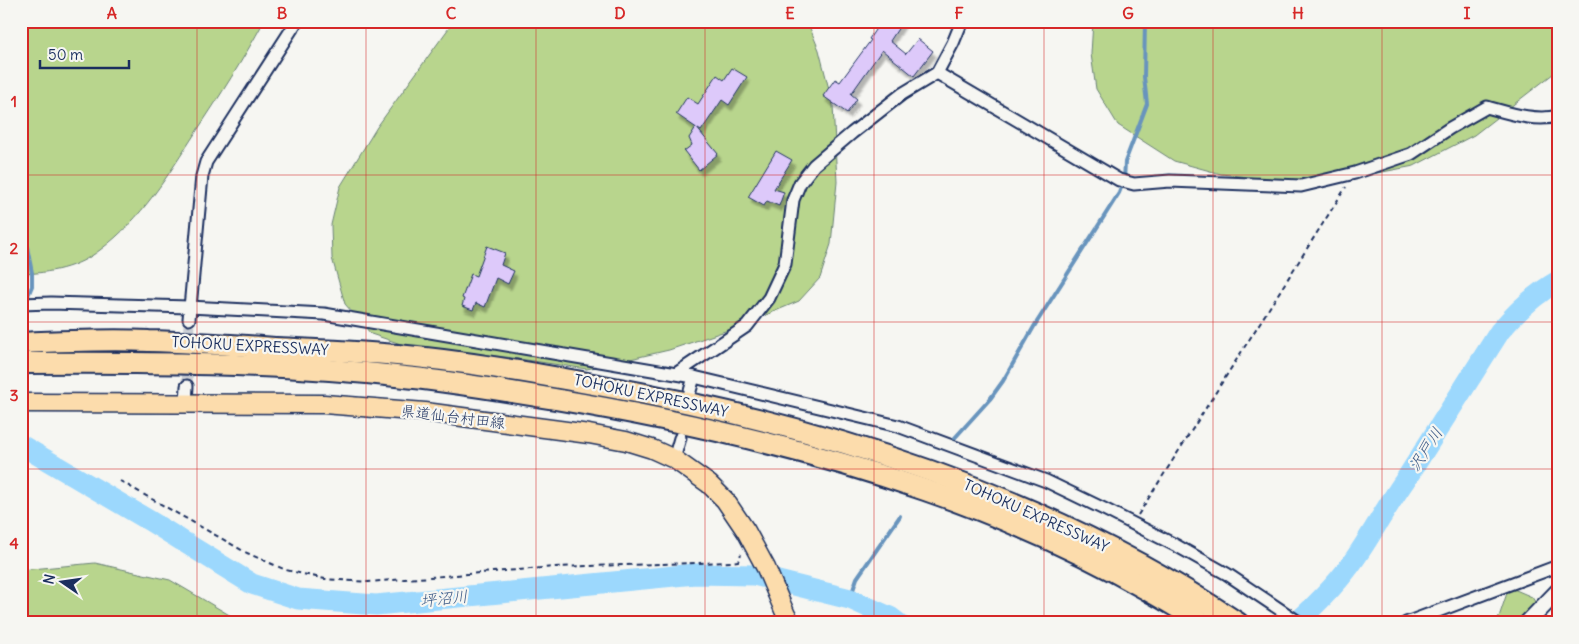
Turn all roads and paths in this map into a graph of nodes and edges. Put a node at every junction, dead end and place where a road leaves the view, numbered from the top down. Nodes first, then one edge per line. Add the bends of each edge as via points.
1 (297, 21) edge
2 (962, 21) edge
3 (937, 73) junction
4 (1558, 116) edge
5 (1355, 173) junction
6 (21, 304) edge
7 (189, 307) junction
8 (189, 319) tunnel mouth
9 (21, 343) edge
10 (21, 363) edge
11 (677, 373) junction
12 (694, 376) junction
13 (690, 391) dead end
14 (21, 403) edge
15 (680, 438) dead end
16 (674, 459) junction
17 (120, 480) dead end
18 (1132, 524) junction
19 (742, 552) dead end
20 (1558, 566) edge
21 (1558, 590) edge
22 (789, 619) edge
23 (1202, 623) edge
24 (1238, 623) edge
25 (1300, 623) edge
26 (1406, 623) edge
27 (1527, 623) edge

1 - 7 street via 206,162
2 - 3 street
3 - 5 street via 1123,182 1301,186
3 - 11 street via 902,94 814,165 793,200 785,264 769,298 747,326
4 - 5 street via 1548,119 1530,117 1487,107 1411,154
5 - 18 path
6 - 7 street
7 - 8 street
7 - 11 street via 324,314
9 - 24 highway, TOHOKU EXPRESSWAY via 146,340 401,356 568,379 718,409 888,456 1017,505 1094,540
10 - 23 highway, TOHOKU EXPRESSWAY via 198,363 397,376 623,410 712,429 876,473 1013,523 1093,560
11 - 12 street
12 - 13 street
12 - 18 street via 898,426 1046,481
14 - 16 main road, 県道仙台村田線 via 186,394 425,412 589,434 626,441
15 - 16 street
16 - 22 main road, 県道仙台村田線 via 725,500 746,530
17 - 19 path via 247,554 286,570 325,579 368,582 554,567 731,562 738,561
18 - 25 street via 1227,574
20 - 26 street
21 - 27 main road

